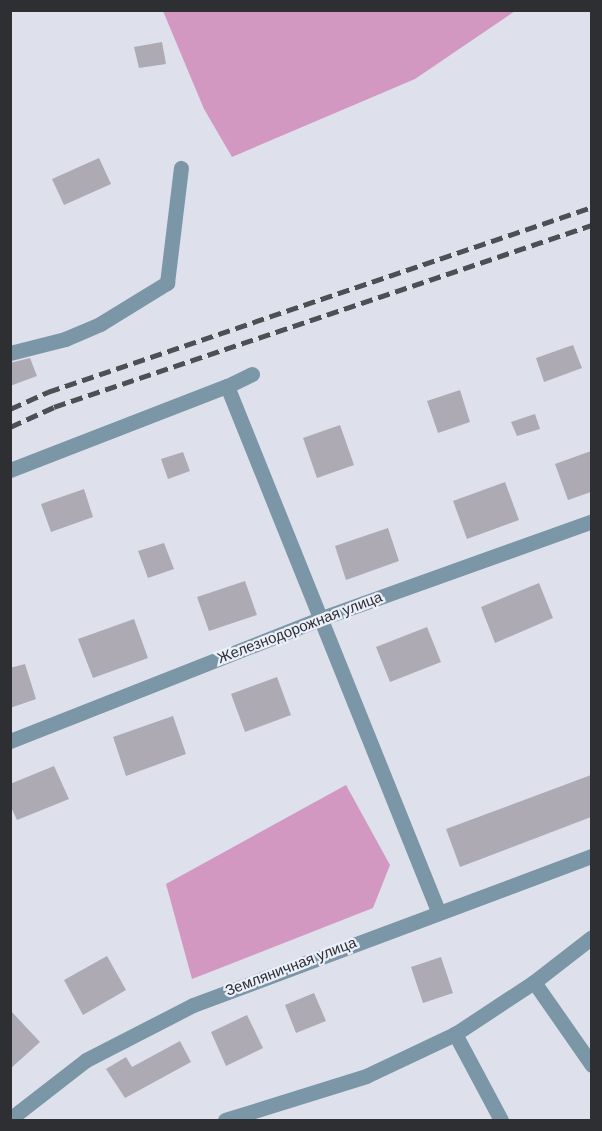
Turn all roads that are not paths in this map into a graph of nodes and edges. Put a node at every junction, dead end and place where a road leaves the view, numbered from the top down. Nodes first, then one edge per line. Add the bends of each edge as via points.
1 (181, 168) dead end
2 (10, 353) edge
3 (252, 374) dead end
4 (227, 386) junction
5 (10, 470) edge
6 (591, 521) edge
7 (319, 619) junction
8 (10, 741) edge
9 (591, 856) edge
10 (438, 911) junction
11 (591, 937) edge
12 (534, 982) junction
13 (456, 1034) junction
14 (591, 1065) edge
15 (10, 1119) edge
16 (225, 1120) edge
17 (501, 1120) edge

1 - 2 street via 167,283 100,324 65,339
3 - 4 street
4 - 5 street
4 - 7 street
6 - 7 street, Железнодорожная улица
7 - 8 street, Железнодорожная улица
7 - 10 street
9 - 10 street, Земляничная улица
10 - 15 street, Земляничная улица via 193,1005 122,1038 86,1060
11 - 12 street
12 - 13 street
12 - 14 street
13 - 16 street via 366,1076
13 - 17 street

